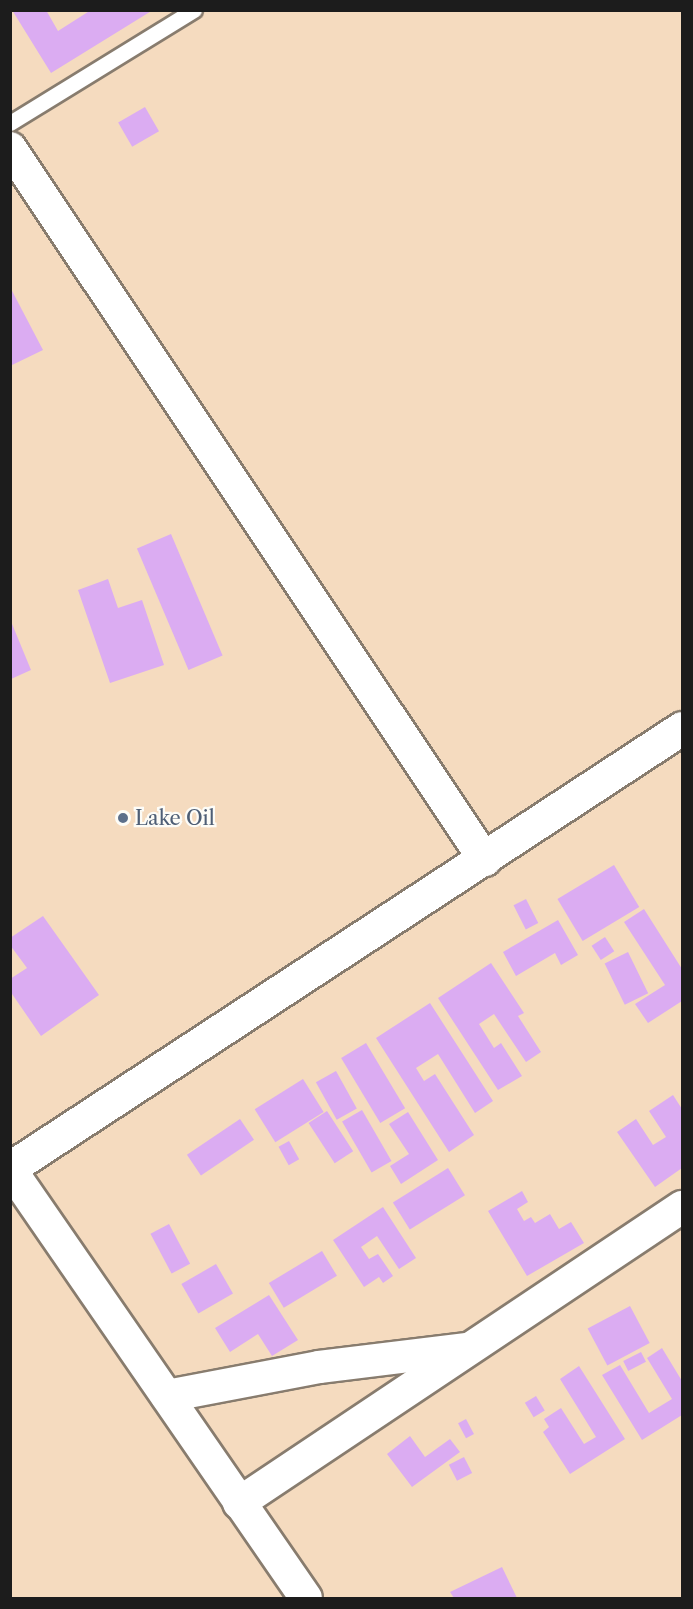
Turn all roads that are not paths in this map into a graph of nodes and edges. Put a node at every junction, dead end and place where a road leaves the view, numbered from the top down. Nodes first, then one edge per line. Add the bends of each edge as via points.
1 (194, 10) edge
2 (10, 123) edge
3 (10, 148) edge
4 (682, 728) edge
5 (484, 860) junction
6 (10, 1168) edge
7 (682, 1207) edge
8 (470, 1348) junction
9 (167, 1396) junction
10 (239, 1503) junction
11 (306, 1599) edge

1 - 2 lane
3 - 5 street
4 - 5 street
5 - 6 street
6 - 9 street
7 - 8 street
8 - 9 street via 319,1367
8 - 10 street
9 - 10 street
10 - 11 street

